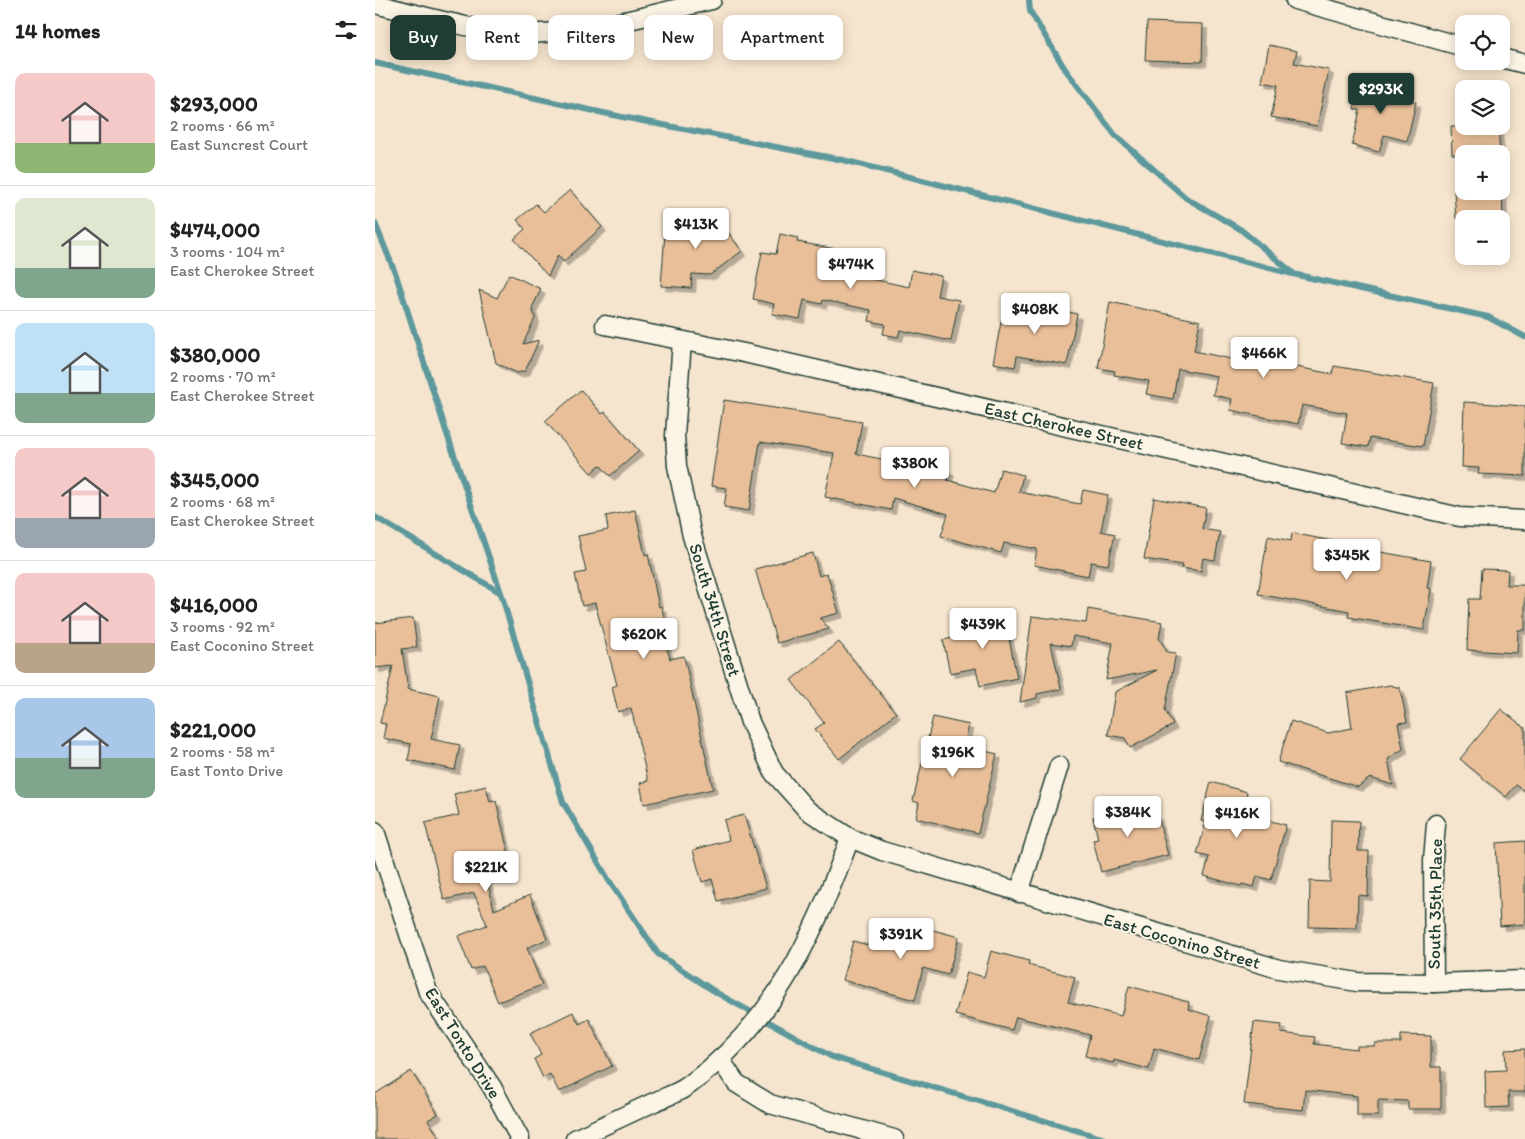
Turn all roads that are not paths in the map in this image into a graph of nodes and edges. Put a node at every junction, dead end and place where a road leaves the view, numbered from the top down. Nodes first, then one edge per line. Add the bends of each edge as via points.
1 (711, 0) edge
2 (1295, 0) edge
3 (375, 4) edge
4 (1455, 44) edge
5 (1510, 60) edge
6 (1525, 64) edge
7 (605, 325) dead end
8 (682, 340) junction
9 (1525, 520) edge
10 (1059, 766) dead end
11 (1436, 824) dead end
12 (375, 831) edge
13 (850, 838) junction
14 (1019, 893) junction
15 (1525, 980) edge
16 (1434, 983) junction
17 (721, 1059) junction
18 (520, 1139) edge
19 (575, 1139) edge
20 (894, 1139) edge

1 - 3 street via 617,23 543,34 505,32
2 - 4 street
5 - 6 street
7 - 8 street, East Cherokee Street
8 - 9 street, East Cherokee Street via 1461,517
8 - 13 street, South 34th Street via 675,435 677,466 692,536 750,722 773,773 807,810
10 - 14 street
11 - 16 street, South 35th Place via 1433,860
12 - 18 street, East Tonto Drive via 428,992 493,1087
13 - 14 street, East Coconino Street
13 - 17 street via 807,943 779,992 743,1039
14 - 16 street, East Coconino Street via 1279,969 1357,982
15 - 16 street, East Coconino Street
17 - 19 street via 687,1087
17 - 20 street via 737,1083 770,1104

